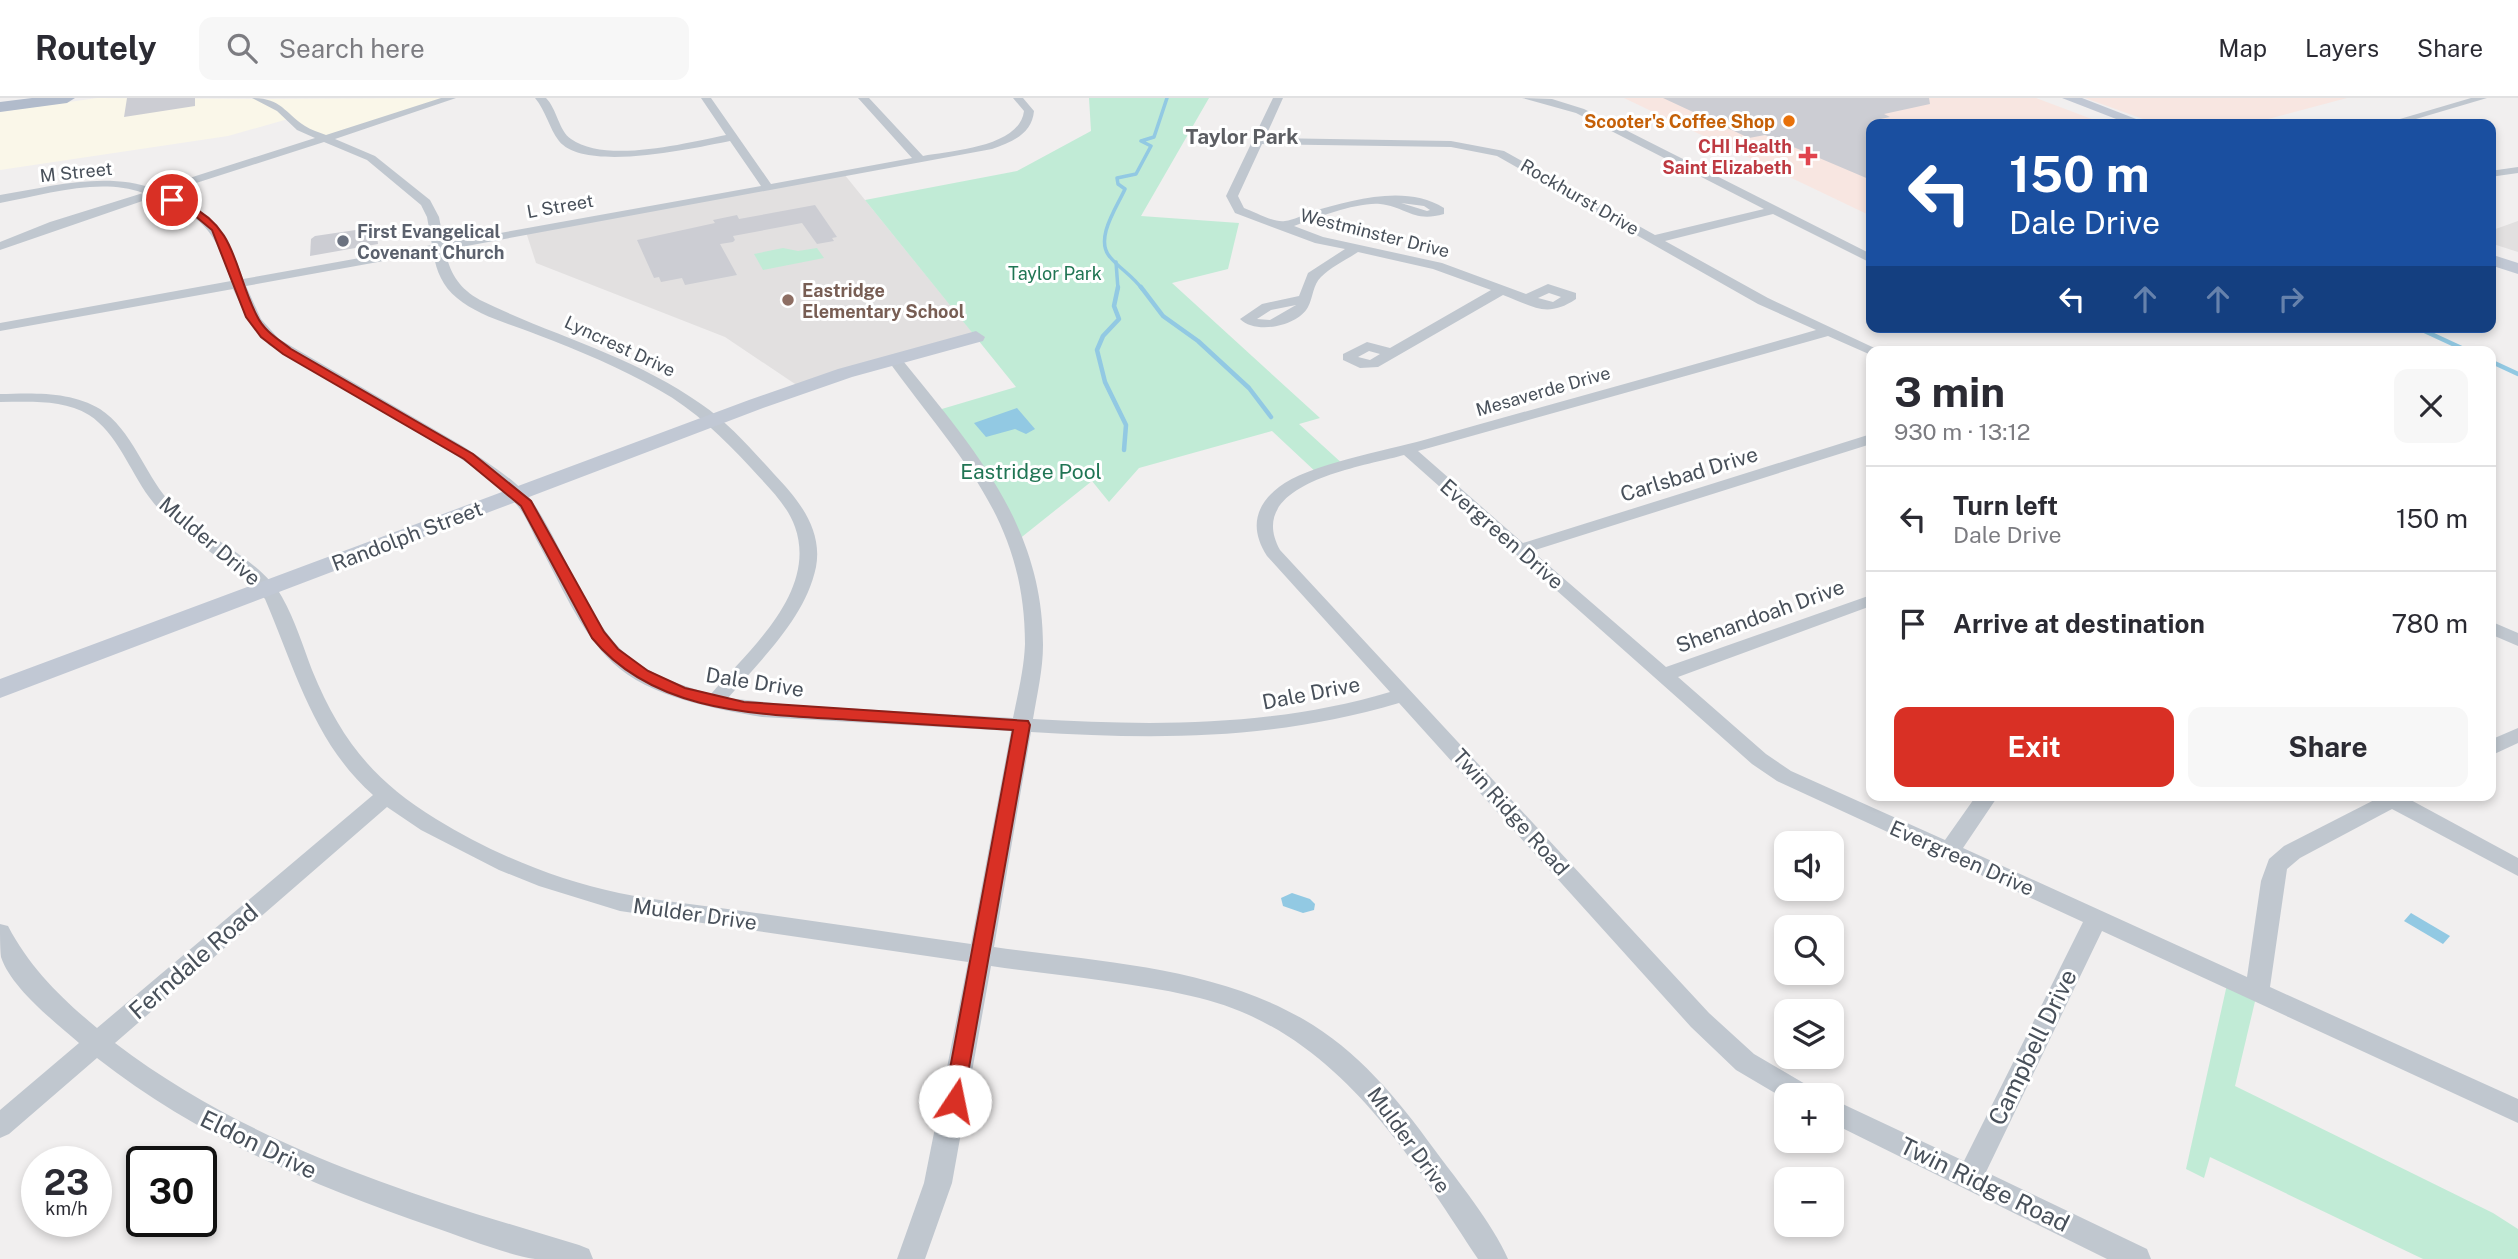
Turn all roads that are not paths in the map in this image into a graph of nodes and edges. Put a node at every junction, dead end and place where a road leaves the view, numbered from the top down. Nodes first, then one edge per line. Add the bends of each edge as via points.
1 (11, 98) edge
2 (67, 98) edge
3 (451, 98) edge
4 (540, 98) edge
5 (706, 98) edge
6 (863, 98) edge
7 (1018, 98) edge
8 (1278, 98) edge
9 (1527, 98) edge
10 (2049, 98) edge
11 (2069, 98) edge
12 (2482, 98) edge
13 (0, 99) edge
14 (261, 99) edge
15 (0, 107) edge
16 (2106, 119) edge
17 (2128, 119) edge
18 (2406, 119) edge
19 (733, 137) junction
20 (325, 138) junction
21 (1258, 141) junction
22 (920, 160) junction
23 (2518, 170) edge
24 (2496, 173) edge
25 (768, 188) junction
26 (154, 193) junction
27 (0, 199) edge
28 (1379, 200) dead end
29 (1774, 210) junction
30 (1282, 227) junction
31 (1656, 239) junction
32 (0, 246) edge
33 (438, 248) junction
34 (1353, 249) junction
35 (2496, 252) edge
36 (1866, 256) edge
37 (2518, 260) edge
38 (2496, 261) edge
39 (2518, 269) edge
40 (239, 284) junction
41 (1502, 289) junction
42 (1303, 299) dead end
43 (1526, 299) dead end
44 (0, 327) edge
45 (1829, 331) junction
46 (976, 337) dead end
47 (1866, 348) edge
48 (1393, 353) dead end
49 (894, 359) junction
50 (0, 398) edge
51 (713, 420) junction
52 (1866, 441) edge
53 (1406, 449) junction
54 (515, 495) junction
55 (1274, 499) joint
56 (1520, 549) junction
57 (267, 589) junction
58 (1866, 602) edge
59 (2496, 630) edge
60 (2518, 640) edge
61 (1664, 675) junction
62 (0, 689) edge
63 (1404, 695) junction
64 (715, 701) junction
65 (1022, 725) junction
66 (2518, 735) edge
67 (2496, 746) edge
68 (386, 796) junction
69 (1984, 801) edge
70 (2390, 801) edge
71 (2401, 801) edge
72 (1948, 852) junction
73 (2518, 869) edge
74 (2096, 919) junction
75 (0, 933) edge
76 (981, 955) junction
77 (2257, 993) junction
78 (96, 1044) junction
79 (1779, 1083) edge
80 (2518, 1111) edge
81 (1844, 1116) edge
82 (0, 1126) edge
83 (1970, 1177) junction
84 (579, 1259) edge
85 (911, 1259) edge
86 (1494, 1259) edge
87 (2137, 1259) edge

1 - 13 main road
2 - 15 main road
3 - 20 street
4 - 19 street via 564,140 585,149 648,151
5 - 19 street
6 - 22 street
7 - 22 street, L Street via 1030,116 1013,136 978,149
8 - 21 street
9 - 29 street via 1580,111
10 - 16 main road
11 - 17 main road
12 - 18 street
14 - 20 street, Lyncrest Drive via 281,109 297,126
19 - 25 street
20 - 26 street
20 - 33 street, Lyncrest Drive via 379,163 426,203
21 - 30 street, Westminster Drive via 1232,195 1239,210
21 - 31 street, Rockhurst Drive via 1451,144 1494,151
22 - 25 street, L Street
23 - 24 street
25 - 33 street, L Street
26 - 27 street, M Street via 132,186 98,185
26 - 32 street
26 - 40 street, Dale Drive via 214,226
28 - 30 street
29 - 31 street
29 - 36 street
30 - 34 street, Westminster Drive
31 - 45 street, Rockhurst Drive via 1756,297
33 - 40 street, L Street
33 - 51 street, Lyncrest Drive via 445,277 461,296 626,366
34 - 41 street, Westminster Drive via 1426,262
34 - 42 street via 1313,276
35 - 37 street
38 - 39 street
40 - 44 street, L Street
40 - 54 street, Dale Drive via 255,323 272,341 455,448
41 - 43 street, Westminster Drive
41 - 48 street
45 - 47 street, Rockhurst Drive
45 - 53 street, Mesaverde Drive
46 - 49 street, Randolph Street
49 - 51 street, Randolph Street
49 - 65 street via 984,475 1018,540 1034,627
50 - 57 street, Mulder Drive via 59,401 86,408 104,419 164,506
51 - 54 street, Randolph Street
51 - 64 street, Lyncrest Drive via 795,508 808,546 804,577 789,610
52 - 56 street, Carlsbad Drive
53 - 55 street, Mesaverde Drive via 1310,477
53 - 56 street, Evergreen Drive
54 - 57 street, Randolph Street
54 - 64 street, Dale Drive via 530,510 591,623 613,653 655,681
55 - 63 street, Twin Ridge Road via 1263,524 1269,547
56 - 61 street, Evergreen Drive
57 - 62 street, Randolph Street
57 - 68 street, Mulder Drive via 335,738
58 - 61 street, Shenandoah Drive
59 - 60 street
61 - 72 street, Evergreen Drive via 1784,776
63 - 65 street, Dale Drive via 1313,719 1235,730 1152,732
63 - 79 street, Twin Ridge Road via 1719,1039
64 - 65 street, Dale Drive via 779,711
65 - 76 street
66 - 67 street
68 - 76 street, Mulder Drive via 494,859 595,896
68 - 78 street, Ferndale Road
69 - 72 street
70 - 77 street via 2292,852 2277,865
71 - 73 street
72 - 74 street, Evergreen Drive
74 - 77 street, Evergreen Drive
74 - 83 street, Campbell Drive
75 - 78 street, Eldon Drive via 30,983
76 - 85 street via 943,1162
76 - 86 street, Mulder Drive via 1192,986 1241,1000 1292,1025 1347,1064 1390,1108
77 - 80 street, Evergreen Drive
78 - 82 street, Ferndale Road
78 - 84 street, Eldon Drive via 150,1086 284,1160 362,1191
81 - 83 street, Twin Ridge Road
83 - 87 street, Twin Ridge Road

